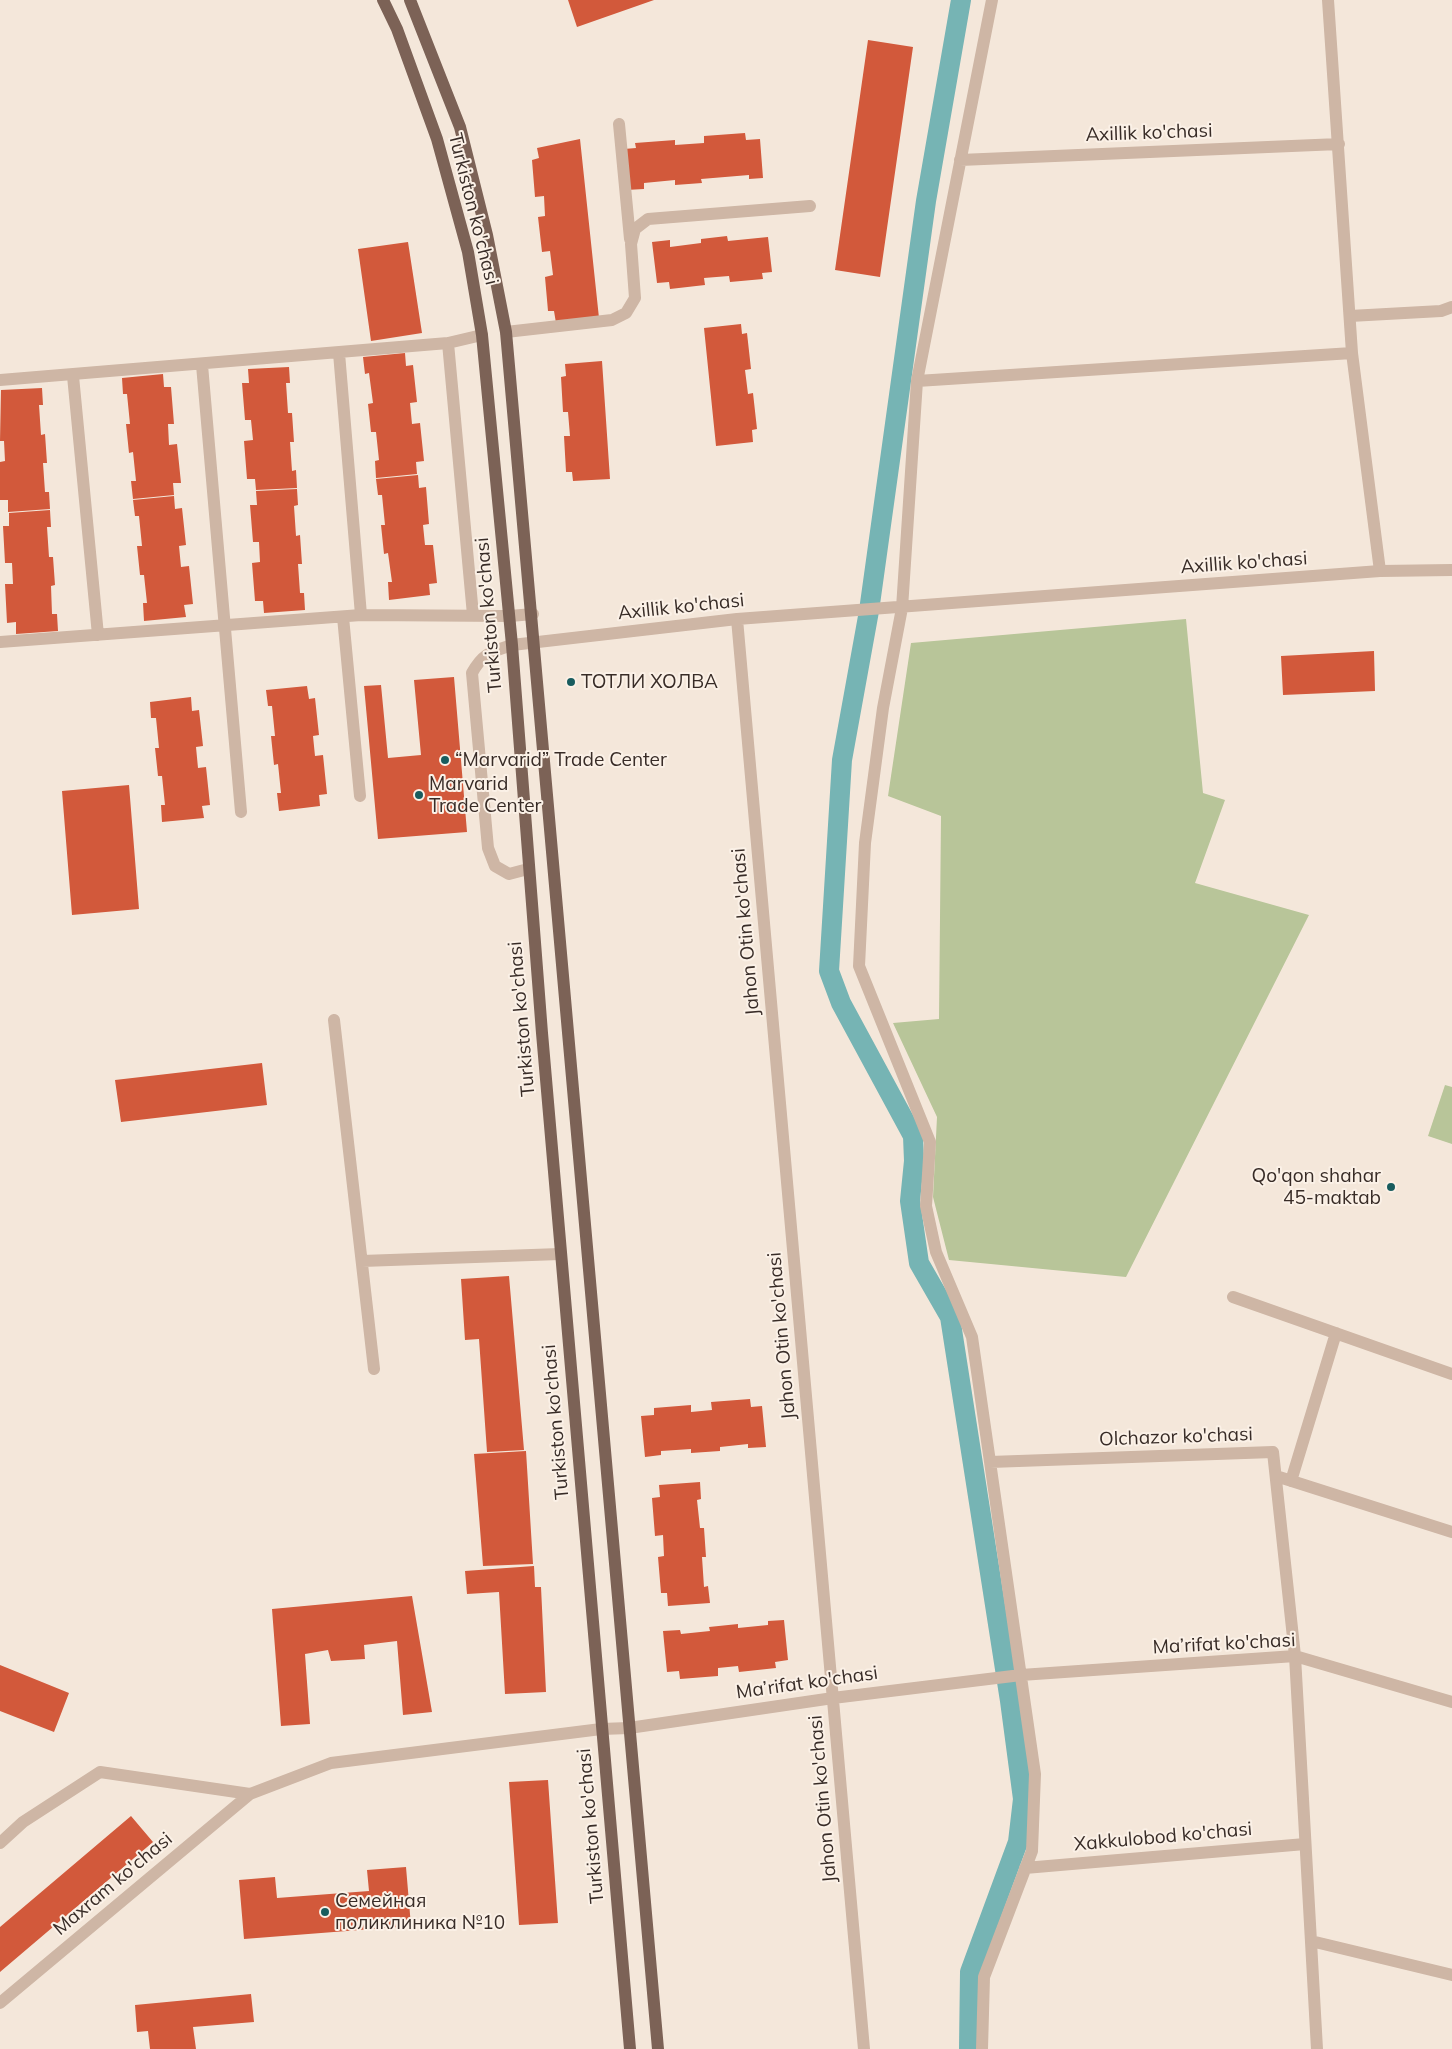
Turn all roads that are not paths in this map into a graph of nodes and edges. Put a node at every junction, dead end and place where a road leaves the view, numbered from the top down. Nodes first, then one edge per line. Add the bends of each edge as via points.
1 (383, 0) edge
2 (410, 0) edge
3 (992, 0) edge
4 (1328, 0) edge
5 (619, 124) dead end
6 (1339, 144) junction
7 (960, 160) junction
8 (810, 206) dead end
9 (631, 244) junction
10 (1452, 307) edge
11 (1350, 316) junction
12 (506, 332) junction
13 (482, 335) junction
14 (448, 343) junction
15 (339, 353) junction
16 (1352, 353) junction
17 (202, 365) junction
18 (73, 376) junction
19 (0, 380) edge
20 (917, 381) junction
21 (1452, 570) edge
22 (1380, 571) junction
23 (897, 609) junction
24 (533, 614) junction
25 (362, 615) junction
26 (473, 615) junction
27 (510, 616) junction
28 (342, 617) junction
29 (737, 619) junction
30 (225, 626) junction
31 (98, 635) junction
32 (0, 642) edge
33 (535, 643) junction
34 (512, 645) junction
35 (360, 796) dead end
36 (241, 812) dead end
37 (528, 868) junction
38 (334, 1020) dead end
39 (560, 1254) junction
40 (362, 1261) junction
41 (1233, 1296) dead end
42 (1336, 1332) junction
43 (374, 1369) dead end
44 (1452, 1374) edge
45 (990, 1462) junction
46 (1276, 1476) junction
47 (1291, 1481) junction
48 (1452, 1532) edge
49 (1295, 1656) junction
50 (1021, 1675) junction
51 (833, 1698) junction
52 (1452, 1702) edge
53 (601, 1728) junction
54 (629, 1728) junction
55 (250, 1794) junction
56 (0, 1842) edge
57 (1305, 1844) junction
58 (1025, 1868) junction
59 (1311, 1941) junction
60 (1452, 1975) edge
61 (0, 2004) edge
62 (630, 2049) edge
63 (658, 2049) edge
64 (864, 2049) edge
65 (982, 2049) edge
66 (1317, 2049) edge

1 - 13 main road, Turkiston ko'chasi via 397,29 437,139 468,252
2 - 12 main road, Turkiston ko'chasi via 460,127 488,235
3 - 7 street
4 - 6 street
5 - 9 street
6 - 7 street, Axillik ko'chasi
6 - 11 street
7 - 20 street
8 - 9 street via 648,219 635,229
9 - 12 street via 635,298 626,313 612,320
10 - 11 street via 1440,311
11 - 16 street
12 - 24 main road, Turkiston ko'chasi
13 - 14 street
13 - 27 main road, Turkiston ko'chasi
14 - 15 street
14 - 26 street
15 - 17 street
15 - 25 street
16 - 20 street
16 - 22 street
17 - 18 street
17 - 30 street
18 - 19 street
18 - 31 street
20 - 23 street
21 - 22 street, Axillik ko'chasi
22 - 23 street, Axillik ko'chasi
23 - 29 street, Axillik ko'chasi
23 - 45 street via 865,843 859,966 930,1142 926,1206 936,1252 972,1337
24 - 27 street
24 - 33 main road, Turkiston ko'chasi
25 - 26 street
25 - 28 street
26 - 27 street
27 - 34 main road, Turkiston ko'chasi
28 - 30 street
28 - 35 street
29 - 33 street, Axillik ko'chasi
29 - 51 street, Jahon Otin ko'chasi
30 - 31 street
30 - 36 street
31 - 32 street
33 - 34 street, Axillik ko'chasi
33 - 54 main road, Turkiston ko'chasi
34 - 37 main road, Turkiston ko'chasi
34 - 37 street, Axillik ko'chasi via 490,652 480,659 472,673 488,848 495,866 509,874
37 - 39 main road, Turkiston ko'chasi
38 - 40 street
39 - 40 street
39 - 53 main road, Turkiston ko'chasi
40 - 43 street
41 - 42 street
42 - 44 street
42 - 47 street
45 - 46 street, Olchazor ko'chasi via 1273,1452
45 - 50 street
46 - 47 street
46 - 49 street
47 - 48 street
49 - 50 street, Ma’rifat ko'chasi
49 - 52 street, Ma’rifat ko'chasi
49 - 57 street
50 - 51 street, Ma’rifat ko'chasi
50 - 58 street via 1036,1774 1032,1851
51 - 54 street, Ma’rifat ko'chasi
51 - 64 street, Jahon Otin ko'chasi
53 - 54 street, Ma’rifat ko'chasi
53 - 55 street, Ma’rifat ko'chasi via 331,1763
53 - 62 main road, Turkiston ko'chasi
54 - 63 main road, Turkiston ko'chasi
55 - 56 street via 100,1772 23,1822
55 - 61 street, Maxram ko'chasi
57 - 58 street, Xakkulobod ko'chasi
57 - 59 street
58 - 65 street via 984,1977
59 - 60 street
59 - 66 street

